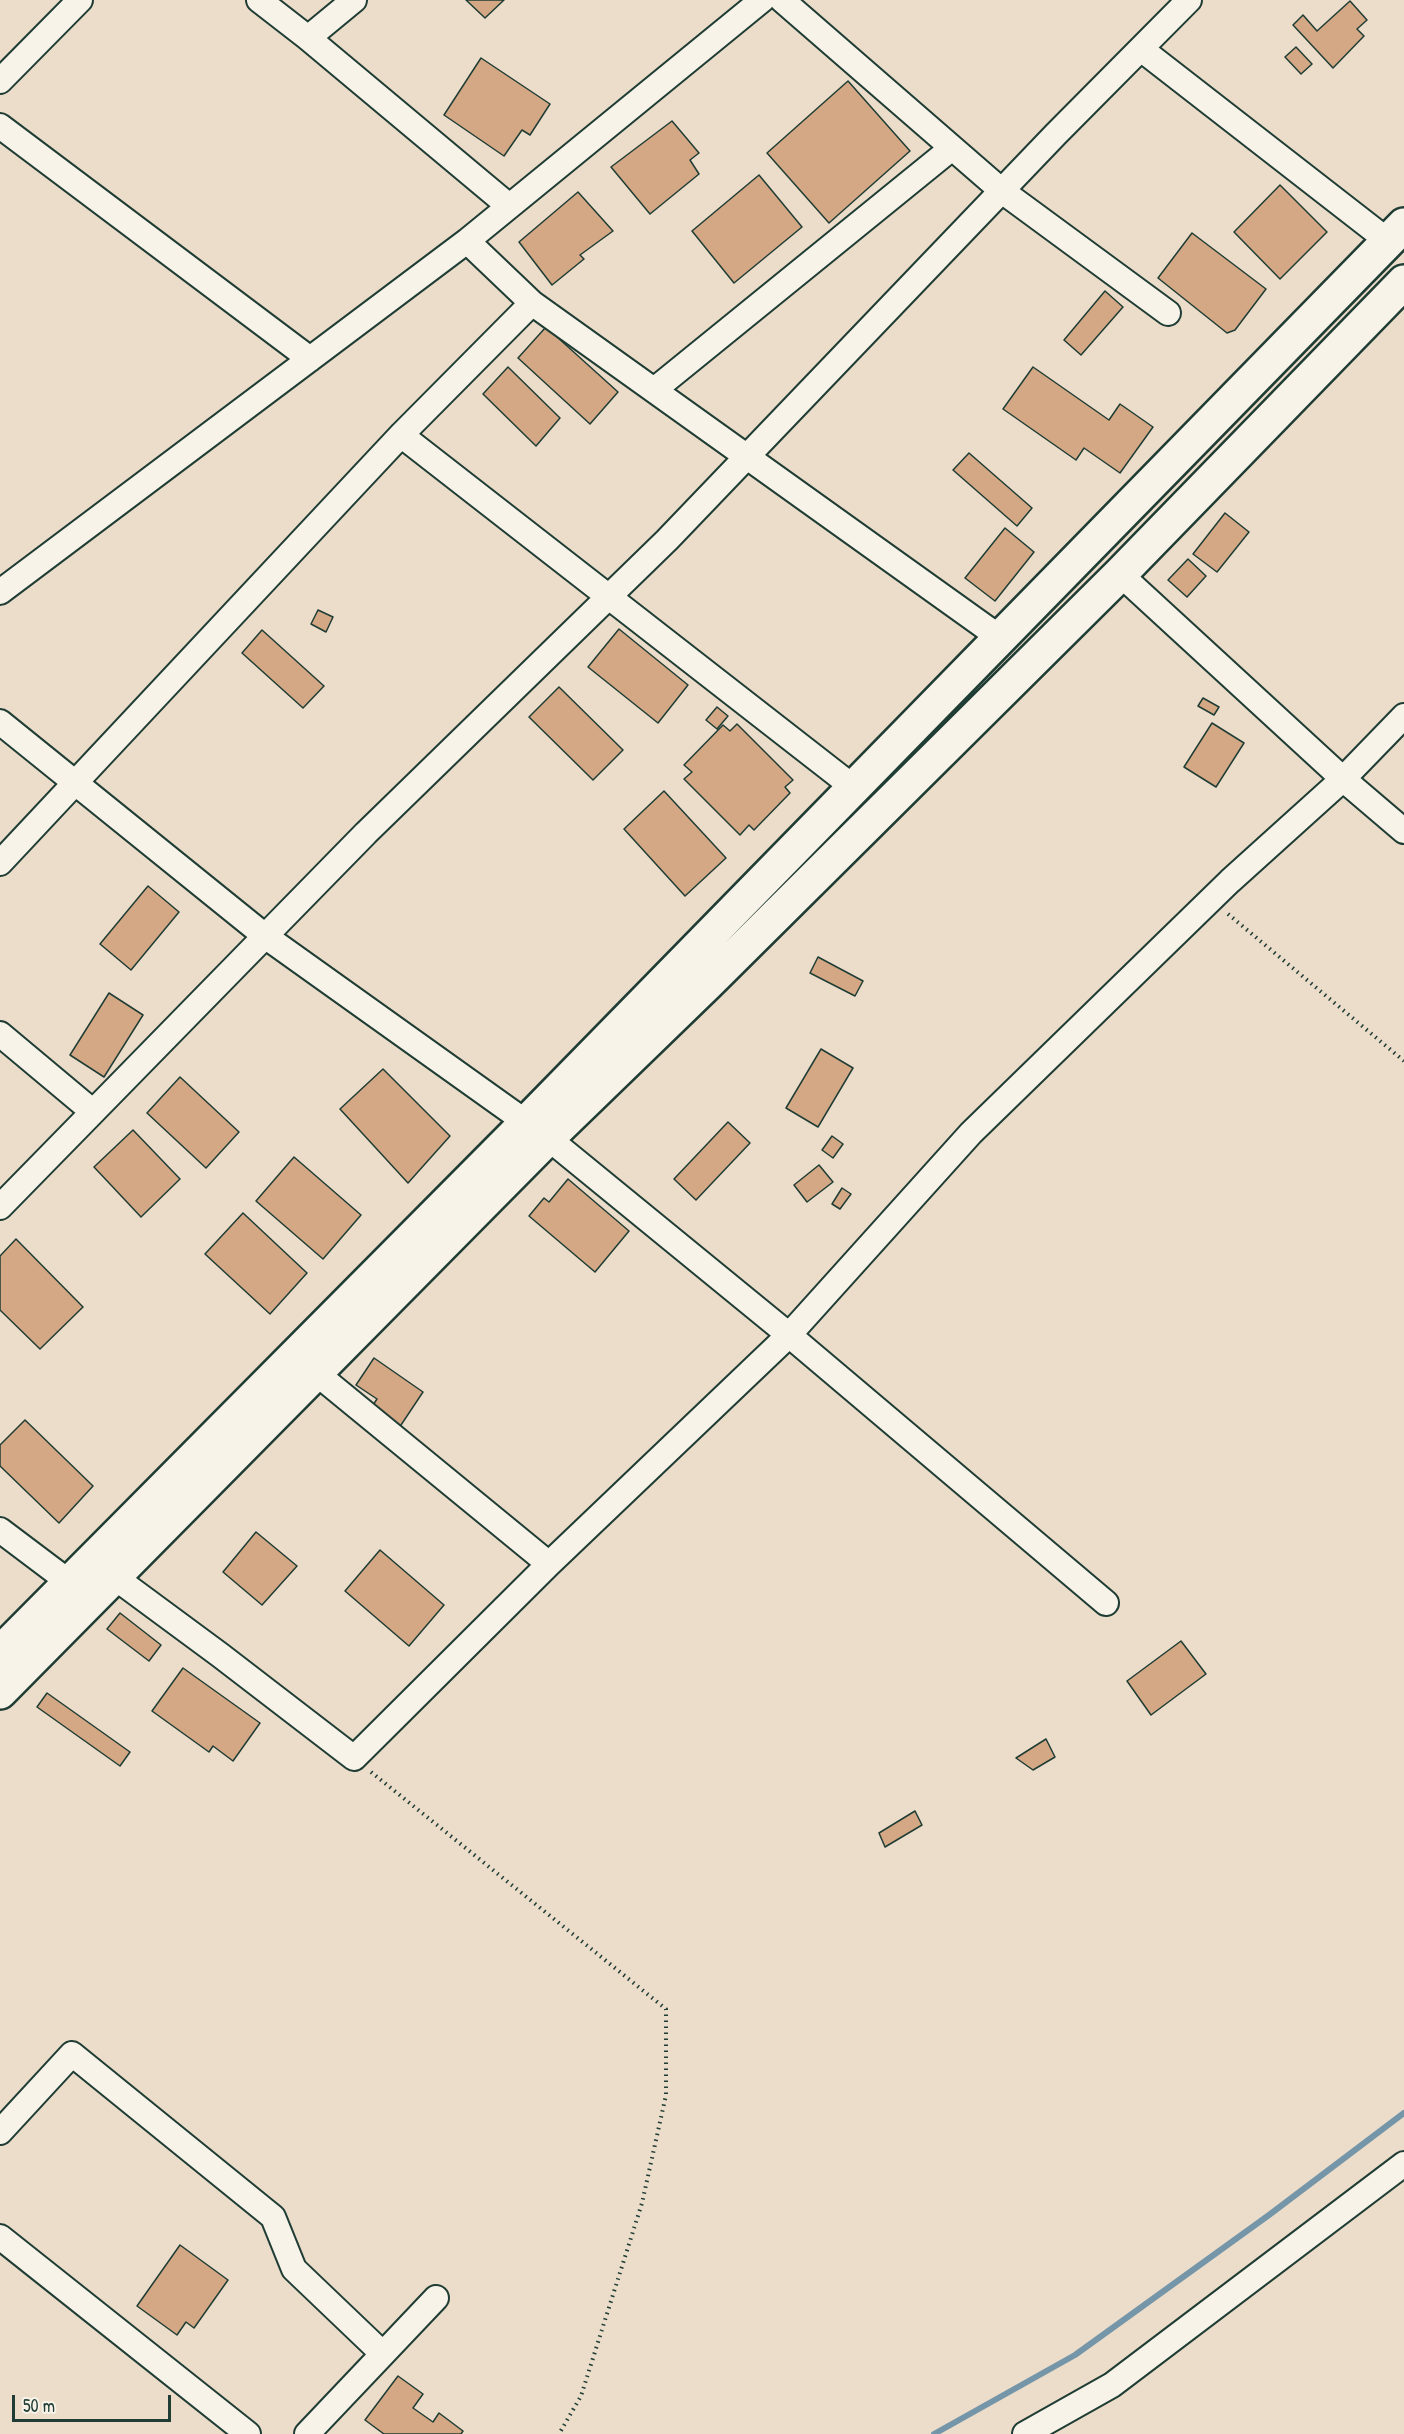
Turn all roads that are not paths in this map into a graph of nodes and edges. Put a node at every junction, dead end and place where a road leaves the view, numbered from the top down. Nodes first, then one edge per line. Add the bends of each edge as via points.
1 (80, 0) edge
2 (259, 0) edge
3 (354, 0) edge
4 (762, 0) edge
5 (782, 0) edge
6 (1189, 0) edge
7 (308, 38) junction
8 (1140, 49) junction
9 (0, 81) edge
10 (0, 126) edge
11 (952, 148) junction
12 (1002, 191) junction
13 (509, 206) junction
14 (1396, 233) edge
15 (467, 241) junction
16 (1400, 294) edge
17 (532, 303) junction
18 (1168, 313) dead end
19 (310, 359) junction
20 (654, 390) junction
21 (400, 435) junction
22 (747, 457) junction
23 (1120, 574) junction
24 (0, 592) edge
25 (608, 597) junction
26 (999, 637) junction
27 (1404, 716) edge
28 (0, 722) edge
29 (1343, 779) junction
30 (76, 784) junction
31 (853, 787) junction
32 (1404, 831) edge
33 (0, 863) edge
34 (265, 936) junction
35 (0, 1034) edge
36 (92, 1111) junction
37 (538, 1130) junction
38 (1, 1203) edge
39 (789, 1335) junction
40 (316, 1373) junction
41 (0, 1530) edge
42 (549, 1564) junction
43 (113, 1576) junction
44 (69, 1582) junction
45 (1106, 1603) dead end
46 (0, 1653) edge
47 (0, 1692) edge
48 (0, 2132) edge
49 (1404, 2164) edge
50 (0, 2237) edge
51 (436, 2298) dead end
52 (383, 2354) junction
53 (248, 2434) edge
54 (307, 2434) edge
55 (1024, 2434) edge

1 - 9 street
2 - 7 street
3 - 7 street
4 - 13 street
5 - 11 street
6 - 8 street
7 - 13 street
8 - 12 street
8 - 14 street
10 - 19 street
11 - 12 street
11 - 20 street
12 - 18 street
12 - 22 street
13 - 15 street
14 - 26 street
15 - 17 street
15 - 19 street
16 - 23 street
17 - 20 street
17 - 21 street
19 - 24 street
20 - 22 street
21 - 25 street
21 - 30 street
22 - 25 street
22 - 26 street
23 - 29 street
23 - 37 street via 708,983
25 - 31 street
25 - 34 street
26 - 31 street
27 - 29 street
28 - 30 street
29 - 32 street
29 - 39 street via 1211,900 971,1133
30 - 33 street
30 - 34 street
31 - 37 street
34 - 36 street
34 - 37 street
35 - 36 street
36 - 38 street
37 - 39 street
37 - 40 street
37 - 44 street
39 - 42 street
39 - 45 street
40 - 42 street
40 - 43 street
41 - 44 street
42 - 43 street via 354,1758
43 - 47 street
44 - 46 street
48 - 52 street via 72,2054 273,2217 294,2269
49 - 55 street via 1112,2385
50 - 53 street
51 - 52 street
52 - 54 street

